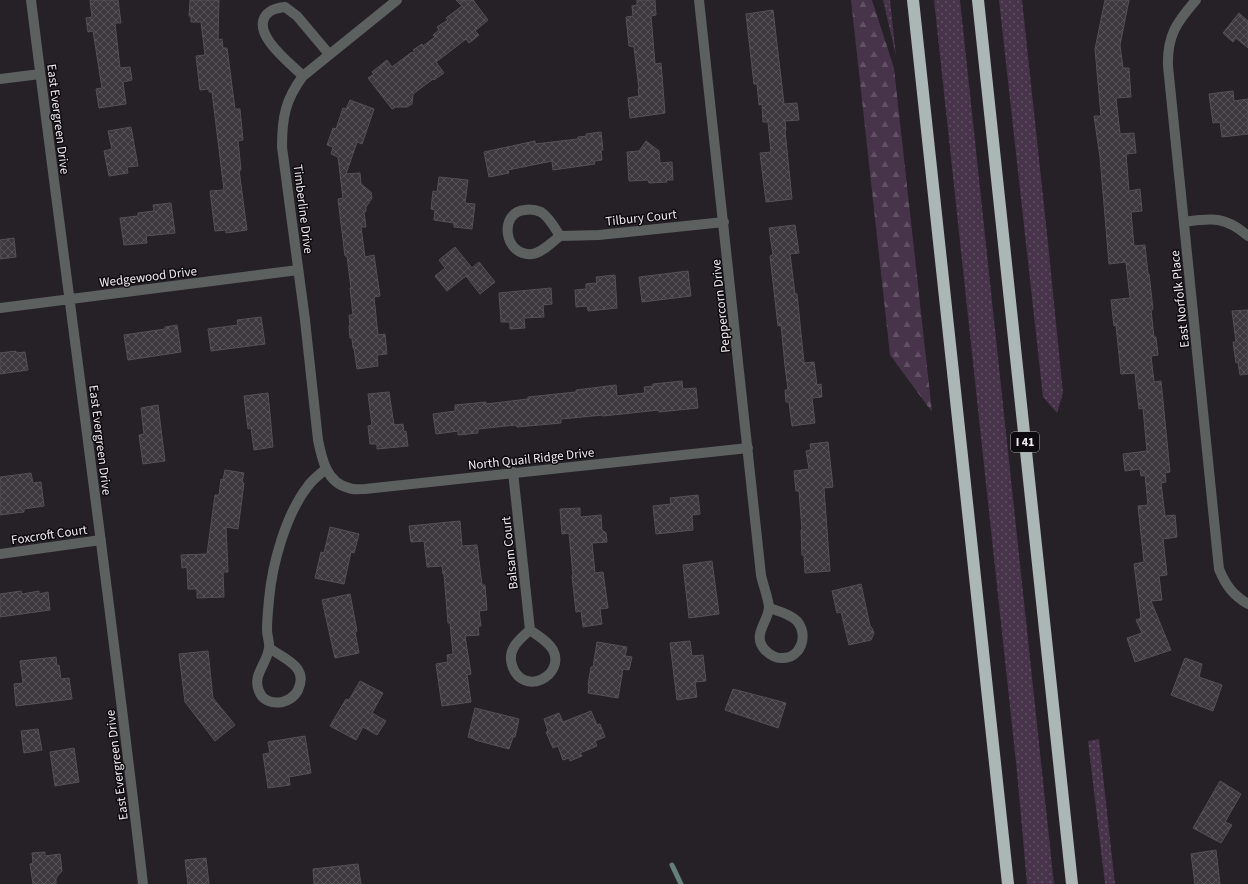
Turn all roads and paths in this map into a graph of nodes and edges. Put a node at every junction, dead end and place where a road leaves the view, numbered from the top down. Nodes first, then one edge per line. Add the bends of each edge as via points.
1 (31, 0) edge
2 (397, 0) edge
3 (699, 0) edge
4 (913, 0) edge
5 (978, 0) edge
6 (1196, 0) edge
7 (329, 54) junction
8 (40, 74) junction
9 (303, 76) junction
10 (0, 79) edge
11 (724, 222) junction
12 (1184, 222) junction
13 (560, 236) junction
14 (1248, 236) edge
15 (298, 270) junction
16 (70, 298) junction
17 (0, 308) edge
18 (748, 448) junction
19 (326, 469) junction
20 (513, 472) junction
21 (101, 540) junction
22 (0, 554) edge
23 (1248, 604) edge
24 (769, 608) junction
25 (530, 630) junction
26 (269, 648) junction
27 (143, 884) edge
28 (1008, 884) edge
29 (1072, 884) edge

1 - 8 street, East Evergreen Drive
2 - 7 street, Timberline Drive
3 - 11 street, Peppercorn Drive
4 - 28 highway
5 - 29 highway, I 41
6 - 12 street, East Norfolk Place via 1179,20 1167,50
7 - 9 street, Timberline Drive
7 - 9 street via 297,16 285,7 269,11 262,26 265,35
8 - 10 street
8 - 16 street, East Evergreen Drive
9 - 15 street, Timberline Drive via 287,104 282,125 282,147
11 - 13 street, Tilbury Court via 599,235
11 - 18 street, Peppercorn Drive
12 - 14 street via 1209,218 1222,220
12 - 23 street, East Norfolk Place via 1219,569 1225,584 1238,598
13 - 13 street via 540,211 520,210 508,224 507,235 512,246 520,252 531,254 542,250
15 - 16 street, Wedgewood Drive
15 - 19 street, Timberline Drive via 318,440
16 - 17 street, Wedgewood Drive
16 - 21 street, East Evergreen Drive
18 - 20 street, North Quail Ridge Drive
18 - 24 street, Peppercorn Drive via 761,574
19 - 20 street, North Quail Ridge Drive via 337,484 350,489
19 - 26 street via 309,484 298,501 274,563 267,631
20 - 25 street, Balsam Court
21 - 22 street, Foxcroft Court
21 - 27 street, East Evergreen Drive
24 - 24 street via 760,638 762,647 780,659 790,657 799,650 804,638 802,628 796,620
25 - 25 street via 516,643 511,653 511,663 520,678 527,682 537,682 552,671 556,659 547,642
26 - 26 street via 258,674 259,691 263,699 273,703 289,700 299,688 300,672 294,664

